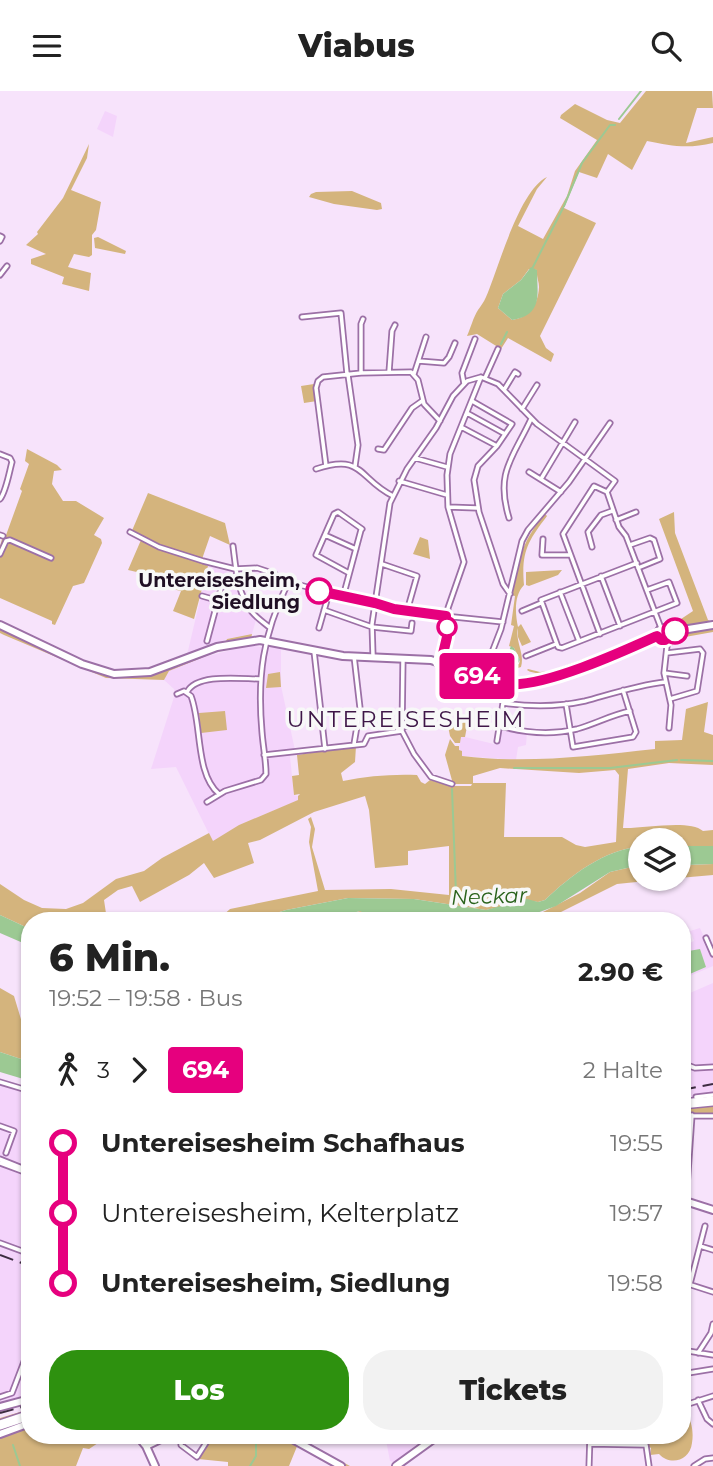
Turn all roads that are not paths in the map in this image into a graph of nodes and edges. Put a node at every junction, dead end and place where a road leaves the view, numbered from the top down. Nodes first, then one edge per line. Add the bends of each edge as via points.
1 (7, 266) dead end
2 (0, 275) edge
3 (302, 317) dead end
4 (363, 320) dead end
5 (396, 325) dead end
6 (426, 337) dead end
7 (475, 339) dead end
8 (455, 343) dead end
9 (498, 349) dead end
10 (419, 361) junction
11 (389, 372) junction
12 (360, 373) junction
13 (414, 373) junction
14 (347, 374) junction
15 (518, 374) dead end
16 (483, 378) junction
17 (464, 384) junction
18 (537, 385) dead end
19 (504, 390) junction
20 (422, 401) junction
21 (472, 401) junction
22 (522, 409) junction
23 (467, 413) junction
24 (531, 419) junction
25 (440, 421) junction
26 (575, 422) dead end
27 (610, 423) dead end
28 (461, 427) junction
29 (505, 434) junction
30 (561, 442) junction
31 (497, 446) junction
32 (378, 449) dead end
33 (0, 454) edge
34 (415, 458) junction
35 (585, 460) junction
36 (326, 466) junction
37 (355, 466) junction
38 (447, 467) junction
39 (316, 469) dead end
40 (529, 472) dead end
41 (541, 479) junction
42 (399, 481) junction
43 (562, 492) junction
44 (607, 492) junction
45 (447, 495) junction
46 (393, 496) junction
47 (0, 499) edge
48 (448, 507) junction
49 (477, 508) junction
50 (612, 511) junction
51 (636, 512) dead end
52 (509, 518) dead end
53 (616, 520) junction
54 (131, 532) dead end
55 (325, 534) junction
56 (543, 539) dead end
57 (630, 545) junction
58 (233, 546) dead end
59 (592, 547) dead end
60 (356, 549) junction
61 (0, 554) edge
62 (570, 555) junction
63 (51, 558) dead end
64 (382, 564) junction
65 (637, 565) junction
66 (235, 569) junction
67 (349, 573) junction
68 (275, 575) dead end
69 (601, 576) junction
70 (581, 584) junction
71 (222, 585) dead end
72 (647, 590) junction
73 (560, 592) junction
74 (329, 593) junction
75 (511, 594) junction
76 (202, 596) dead end
77 (343, 597) junction
78 (217, 600) junction
79 (375, 603) junction
80 (541, 603) junction
81 (248, 605) junction
82 (324, 610) junction
83 (407, 611) junction
84 (522, 611) dead end
85 (656, 613) junction
86 (446, 616) junction
87 (503, 622) junction
88 (412, 623) dead end
89 (0, 625) edge
90 (620, 625) junction
91 (713, 625) edge
92 (269, 627) junction
93 (372, 627) junction
94 (319, 628) dead end
95 (661, 628) junction
96 (670, 632) junction
97 (600, 633) junction
98 (657, 636) junction
99 (665, 640) junction
100 (207, 641) dead end
101 (265, 641) junction
102 (579, 641) junction
103 (556, 644) junction
104 (314, 651) junction
105 (667, 653) junction
106 (354, 656) junction
107 (526, 656) dead end
108 (373, 657) junction
109 (403, 659) junction
110 (441, 662) junction
111 (664, 673) junction
112 (687, 675) dead end
113 (482, 678) junction
114 (260, 680) junction
115 (665, 683) junction
116 (506, 684) junction
117 (623, 690) junction
118 (187, 692) junction
119 (177, 694) dead end
120 (670, 699) junction
121 (503, 703) junction
122 (566, 704) junction
123 (630, 711) junction
124 (425, 714) dead end
125 (500, 726) junction
126 (669, 728) dead end
127 (402, 729) junction
128 (569, 731) junction
129 (497, 741) dead end
130 (354, 744) junction
131 (325, 749) junction
132 (264, 755) junction
133 (452, 784) dead end
134 (219, 794) junction
135 (207, 802) dead end
136 (707, 939) dead end
137 (713, 954) edge
138 (691, 1066) edge
139 (713, 1067) edge
140 (0, 1082) edge
141 (21, 1088) edge
142 (713, 1095) edge
143 (696, 1097) dead end
144 (713, 1104) edge
145 (691, 1106) edge
146 (692, 1115) joint
147 (713, 1116) edge
148 (0, 1126) edge
149 (691, 1126) edge
150 (6, 1153) dead end
151 (0, 1161) edge
152 (21, 1169) edge
153 (691, 1204) edge
154 (713, 1210) edge
155 (705, 1226) dead end
156 (0, 1243) edge
157 (700, 1246) junction
158 (713, 1250) edge
159 (21, 1251) edge
160 (691, 1281) edge
161 (691, 1285) edge
162 (713, 1292) edge
163 (713, 1325) edge
164 (691, 1352) edge
165 (698, 1353) junction
166 (713, 1355) edge
167 (21, 1369) edge
168 (713, 1369) edge
169 (691, 1373) edge
170 (713, 1396) edge
171 (0, 1397) edge
172 (698, 1400) junction
173 (21, 1402) edge
174 (691, 1403) edge
175 (0, 1408) edge
176 (21, 1418) edge
177 (713, 1424) edge
178 (0, 1425) edge
179 (21, 1426) edge
180 (0, 1434) edge
181 (150, 1444) edge
182 (182, 1444) edge
183 (205, 1444) edge
184 (301, 1444) edge
185 (427, 1444) edge
186 (590, 1444) joint
187 (146, 1446) joint
188 (713, 1458) edge
189 (155, 1466) edge
190 (341, 1466) edge
191 (396, 1466) edge
192 (589, 1466) edge
193 (649, 1466) edge
194 (695, 1466) edge

1 - 2 street
3 - 14 street via 341,313
4 - 12 street
5 - 11 street
6 - 10 street
7 - 17 street via 462,373
8 - 10 street via 445,362
9 - 16 street
10 - 13 street
11 - 12 street
11 - 13 street
12 - 14 street
13 - 20 street
14 - 36 street via 323,377 316,388
14 - 37 street via 358,445
15 - 19 street via 515,372
16 - 17 street
16 - 19 street
16 - 21 street
17 - 25 street
18 - 22 street
19 - 22 street
20 - 25 street
20 - 32 street via 383,450
21 - 23 street
21 - 29 street via 511,423
22 - 24 street
23 - 28 street
23 - 29 street
24 - 30 street
24 - 52 street via 505,471 503,491
25 - 34 street
26 - 30 street
27 - 35 street
28 - 31 street
28 - 38 street
29 - 31 street
30 - 35 street
30 - 41 street
31 - 49 street via 475,471
33 - 47 street via 12,462
34 - 38 street
34 - 42 street
35 - 43 street
35 - 44 street via 615,481
36 - 37 street
36 - 39 street
37 - 46 street
38 - 45 street
40 - 41 street
41 - 43 street
42 - 45 street
42 - 46 street
43 - 75 street via 524,536
44 - 50 street
44 - 62 street via 594,486 564,530
45 - 48 street
46 - 64 street
48 - 49 street
48 - 86 street via 464,562
49 - 75 street via 502,584
50 - 53 street
50 - 59 street via 599,517 589,531
51 - 53 street
53 - 57 street
54 - 66 street via 169,551
55 - 60 street
55 - 60 street via 339,512 361,527
55 - 67 street via 316,556
56 - 62 street via 542,555
57 - 65 street
57 - 65 street via 652,538 661,558
58 - 66 street
60 - 67 street
61 - 63 street via 10,540
62 - 70 street
64 - 79 street
64 - 83 street via 417,576
65 - 69 street
65 - 72 street
66 - 68 street via 257,568
66 - 81 street
67 - 77 street
69 - 70 street
69 - 90 street
70 - 73 street
70 - 97 street
71 - 78 street
72 - 85 street
72 - 85 street via 669,582 677,603
73 - 80 street
73 - 102 street
74 - 77 street
74 - 82 street
74 - 92 street via 289,583
75 - 87 street
76 - 78 street
77 - 79 street
78 - 81 street
78 - 100 street
79 - 83 street
79 - 93 street
80 - 84 street
80 - 103 street
81 - 92 street
82 - 93 street
82 - 94 street
83 - 86 street
85 - 90 street
85 - 95 street
86 - 87 street
86 - 110 street
87 - 113 street
88 - 93 street via 411,631
89 - 101 main road via 98,670 123,675 150,671 217,646
90 - 97 street
91 - 96 main road
92 - 101 street
93 - 108 street
95 - 96 main road
95 - 98 main road
96 - 99 main road
97 - 102 street
98 - 99 main road
98 - 116 main road via 539,681
99 - 105 street
101 - 104 main road
101 - 114 street
102 - 103 street via 560,649
103 - 107 street
104 - 106 main road
104 - 131 street
105 - 111 street
105 - 120 street via 700,649 703,653 697,691
106 - 108 main road
106 - 130 street via 360,708
108 - 109 main road
109 - 110 main road
109 - 127 street
110 - 113 main road
111 - 112 street
111 - 115 street
113 - 116 main road
114 - 118 street via 209,680 194,683
114 - 132 street
115 - 117 street
115 - 120 street
116 - 121 street
117 - 122 street
117 - 123 street
118 - 119 street
118 - 134 street via 193,701 206,773
120 - 126 street
121 - 122 street
121 - 125 street
122 - 128 street
123 - 128 street
123 - 128 street via 636,732 633,737 572,746
124 - 127 street via 423,723
125 - 128 street via 545,733
125 - 129 street
127 - 130 street via 366,736 364,744
127 - 133 street via 431,777
130 - 131 street
131 - 132 street
132 - 134 street via 267,772 263,779
134 - 135 street
136 - 137 street
138 - 139 street
140 - 141 street
142 - 143 street
144 - 145 highway
146 - 147 street
146 - 149 street
148 - 150 street via 14,1131
151 - 152 street
153 - 154 main road
155 - 157 street
156 - 159 street
157 - 158 street
157 - 160 street
161 - 162 street
163 - 165 street
164 - 165 street
165 - 166 street
167 - 171 street via 12,1392
168 - 169 street
170 - 172 street
172 - 174 street
172 - 177 street
173 - 175 main road
176 - 178 highway
179 - 180 main road
181 - 187 main road
182 - 183 street via 197,1457
184 - 190 main road
185 - 191 main road
186 - 192 street
186 - 193 street via 646,1445
187 - 189 main road
188 - 194 street

